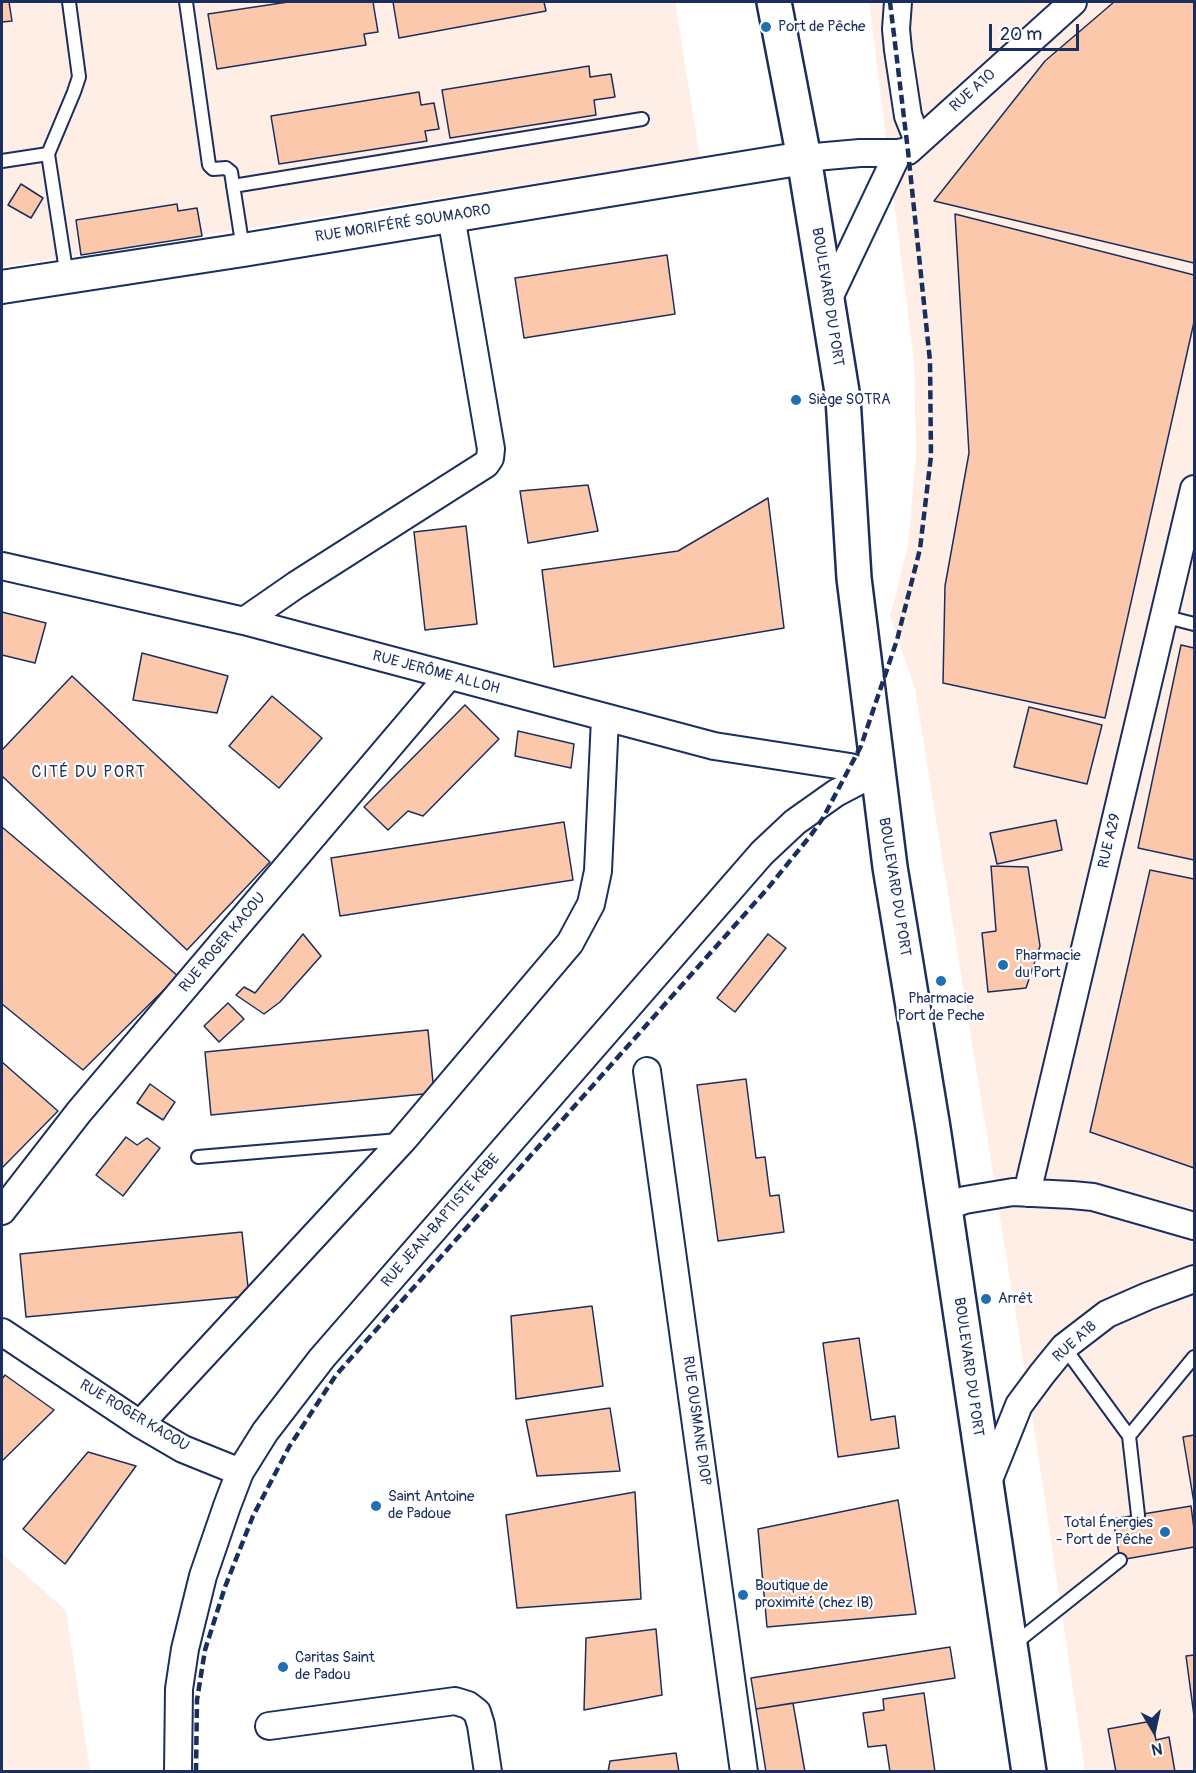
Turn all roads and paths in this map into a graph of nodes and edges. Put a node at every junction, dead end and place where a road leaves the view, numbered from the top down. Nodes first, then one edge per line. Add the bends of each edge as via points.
1 (69, 2) edge
2 (186, 2) edge
3 (774, 2) edge
4 (898, 2) edge
5 (1073, 2) edge
6 (642, 119) dead end
7 (908, 147) junction
8 (48, 154) junction
9 (804, 158) junction
10 (2, 161) edge
11 (233, 186) junction
12 (451, 216) junction
13 (243, 250) junction
14 (67, 277) junction
15 (2, 286) edge
16 (828, 300) junction
17 (1194, 489) edge
18 (2, 566) edge
19 (1163, 616) junction
20 (244, 621) junction
21 (1194, 624) edge
22 (448, 677) junction
23 (605, 718) junction
24 (874, 772) junction
25 (647, 1071) dead end
26 (403, 1140) junction
27 (198, 1157) dead end
28 (1027, 1192) junction
29 (945, 1207) junction
30 (2, 1211) edge
31 (1194, 1226) edge
32 (1194, 1279) edge
33 (2, 1332) edge
34 (1064, 1347) junction
35 (1194, 1357) edge
36 (141, 1424) junction
37 (1129, 1436) junction
38 (240, 1472) junction
39 (986, 1487) junction
40 (1138, 1515) dead end
41 (1120, 1560) dead end
42 (1010, 1647) junction
43 (269, 1726) dead end
44 (178, 1772) edge
45 (488, 1772) edge
46 (744, 1772) edge
47 (1029, 1772) edge

1 - 8 lane via 79,77
2 - 11 lane via 209,165 213,169 229,169
3 - 9 main road, BOULEVARD DU PORT
4 - 7 street via 896,29 908,116
5 - 7 street, RUE A10
6 - 11 lane
7 - 9 street
7 - 16 street, RUE A10
8 - 10 lane
8 - 14 lane
9 - 12 street, RUE MORIFÉRÉ SOUMAORO
9 - 16 main road, BOULEVARD DU PORT
11 - 13 lane
12 - 13 street, RUE MORIFÉRÉ SOUMAORO
12 - 20 street via 490,458
13 - 14 street, RUE MORIFÉRÉ SOUMAORO
14 - 15 street, RUE MORIFÉRÉ SOUMAORO
16 - 24 main road, BOULEVARD DU PORT via 843,398 854,578
17 - 19 street, RUE A29
18 - 20 street, RUE JERÔME ALLOH
19 - 21 lane
19 - 28 street, RUE A29
20 - 22 street, RUE JERÔME ALLOH
22 - 23 street, RUE JERÔME ALLOH
22 - 30 street, RUE ROGER KACOU via 87,1103
23 - 24 street, RUE JERÔME ALLOH via 714,746
23 - 26 street via 597,872 591,904 570,943
24 - 29 main road, BOULEVARD DU PORT
24 - 38 street, RUE JEAN-BAPTISTE KEBE via 795,822 762,853 322,1358 265,1432
25 - 46 street, RUE OUSMANE DIOP
26 - 27 lane
26 - 36 street
28 - 29 street via 990,1195
28 - 31 street via 1093,1197
29 - 39 main road, BOULEVARD DU PORT
32 - 34 street, RUE A18 via 1107,1314
33 - 36 street, RUE ROGER KACOU
34 - 37 lane
34 - 39 street, RUE A18 via 1019,1405
35 - 37 lane
36 - 38 street, RUE ROGER KACOU via 183,1449
37 - 40 lane
38 - 44 street, RUE JEAN-BAPTISTE KEBE via 203,1575 185,1649 179,1689
39 - 42 main road, BOULEVARD DU PORT
41 - 42 lane
42 - 47 main road, BOULEVARD DU PORT
43 - 45 street via 455,1701 477,1713

